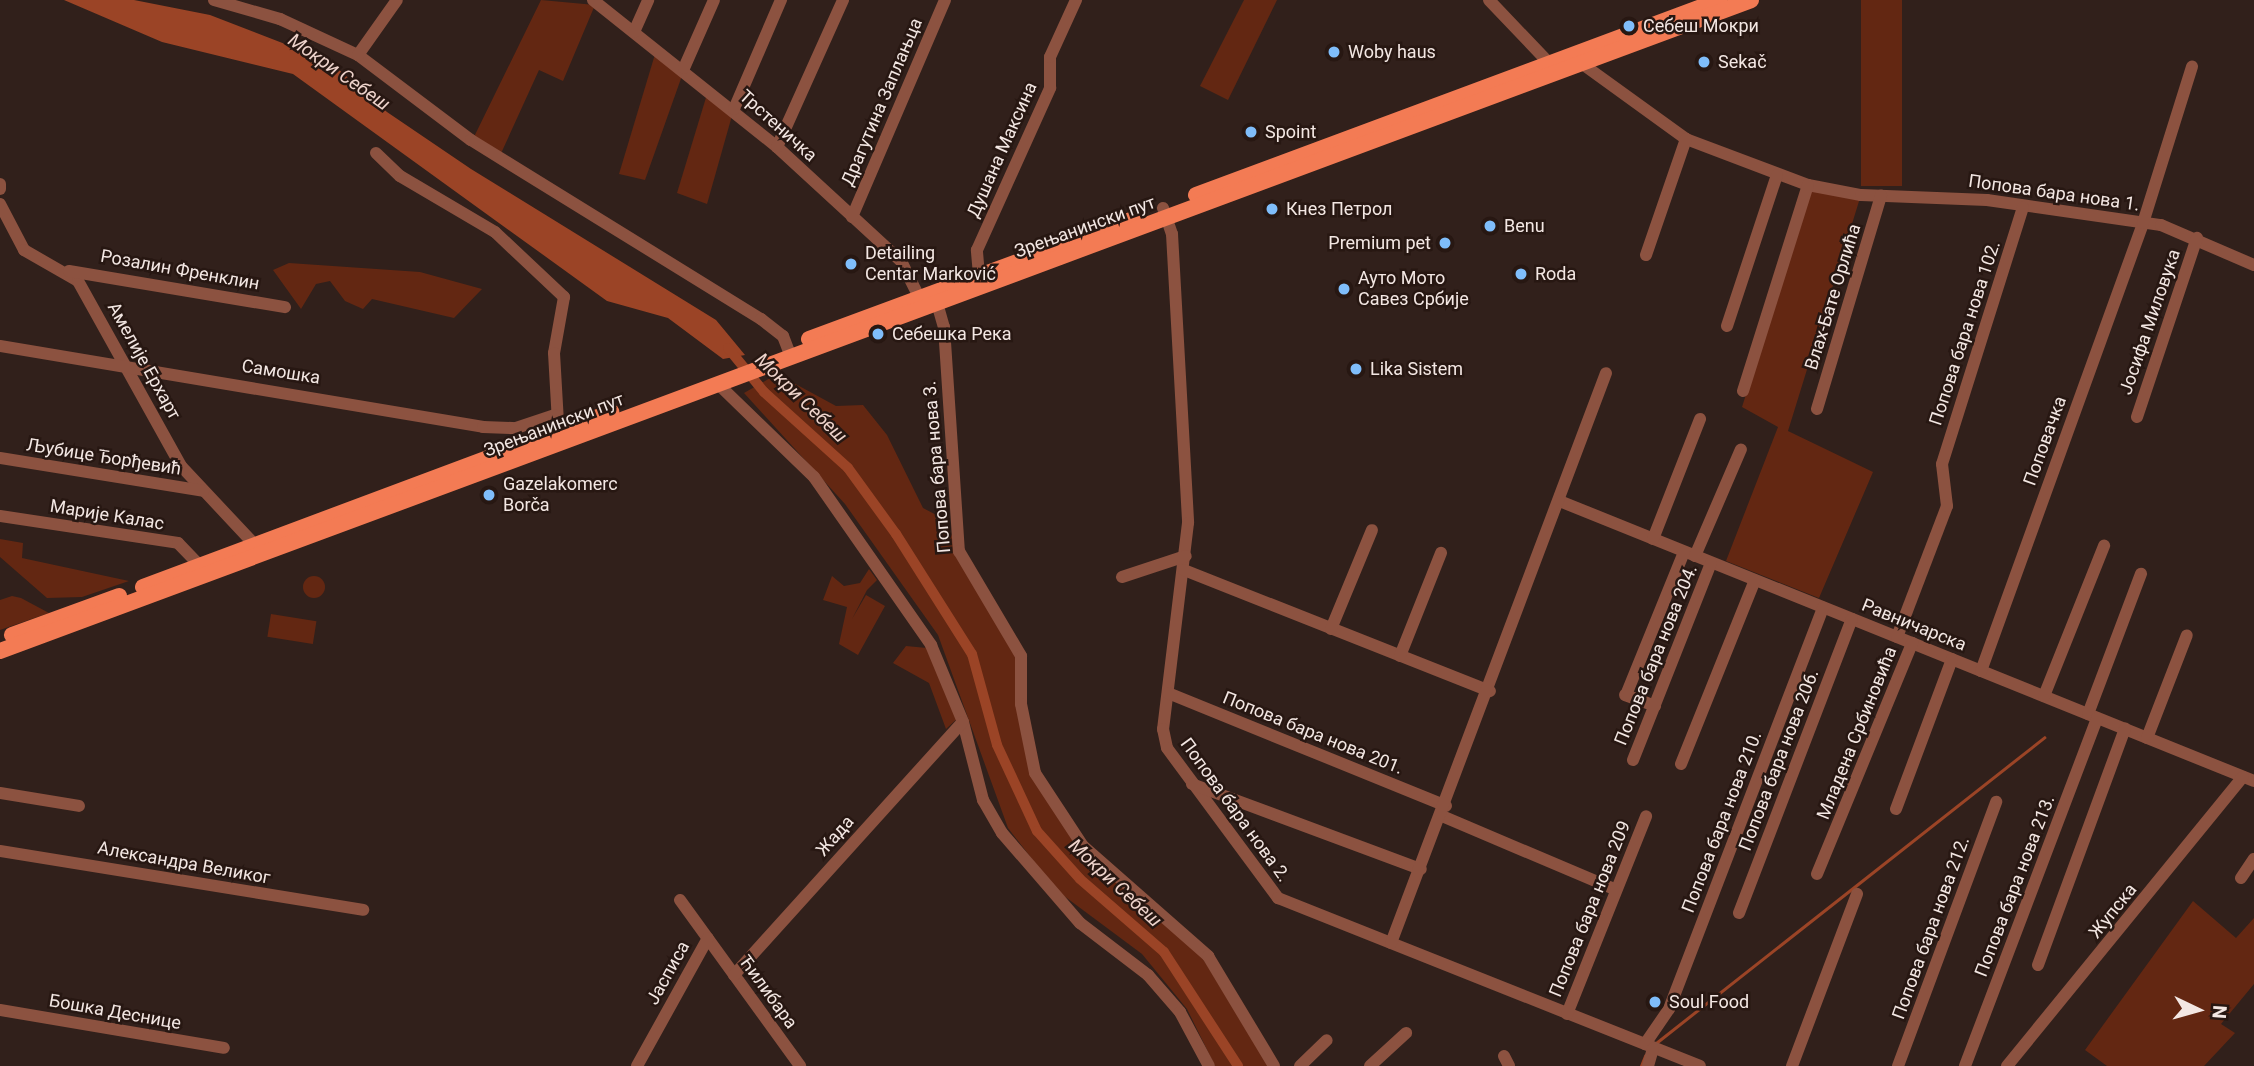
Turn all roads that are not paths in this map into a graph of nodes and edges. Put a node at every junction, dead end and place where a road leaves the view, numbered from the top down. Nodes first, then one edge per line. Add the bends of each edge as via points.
1 (214, 0) edge
2 (397, 0) edge
3 (593, 0) edge
4 (648, 0) edge
5 (714, 0) edge
6 (781, 0) edge
7 (843, 0) edge
8 (945, 0) edge
9 (1076, 0) edge
10 (1489, 0) edge
11 (1720, 0) edge
12 (1751, 0) edge
13 (634, 32) junction
14 (358, 55) junction
15 (1549, 63) junction
16 (1581, 63) junction
17 (2192, 67) dead end
18 (684, 68) junction
19 (733, 109) junction
20 (1686, 139) junction
21 (777, 147) junction
22 (376, 153) dead end
23 (1777, 175) junction
24 (1808, 185) junction
25 (1881, 195) junction
26 (0, 204) edge
27 (2023, 207) junction
28 (1165, 213) junction
29 (852, 217) junction
30 (2143, 223) junction
31 (2197, 238) junction
32 (1646, 256) dead end
33 (2254, 265) edge
34 (69, 271) junction
35 (979, 275) junction
36 (919, 297) junction
37 (937, 303) junction
38 (285, 307) dead end
39 (1727, 326) dead end
40 (0, 346) edge
41 (790, 352) junction
42 (128, 367) junction
43 (735, 373) junction
44 (1606, 373) dead end
45 (718, 384) junction
46 (1743, 391) dead end
47 (1817, 409) dead end
48 (2137, 417) dead end
49 (1700, 419) dead end
50 (558, 423) junction
51 (1741, 449) dead end
52 (0, 458) edge
53 (203, 491) junction
54 (1562, 502) junction
55 (0, 516) edge
56 (1372, 530) dead end
57 (1653, 539) junction
58 (255, 545) junction
59 (2104, 546) dead end
60 (1441, 553) dead end
61 (1689, 554) junction
62 (1186, 556) junction
63 (1711, 563) junction
64 (199, 565) junction
65 (1184, 570) junction
66 (2141, 574) dead end
67 (1122, 577) dead end
68 (1755, 580) junction
69 (1823, 608) junction
70 (1852, 619) junction
71 (1331, 629) junction
72 (2187, 635) dead end
73 (1897, 637) junction
74 (0, 640) edge
75 (1912, 643) junction
76 (0, 652) edge
77 (1400, 656) junction
78 (1952, 659) junction
79 (1981, 671) junction
80 (1490, 691) junction
81 (1168, 694) junction
82 (2044, 696) junction
83 (1655, 706) junction
84 (2093, 716) junction
85 (963, 722) junction
86 (2125, 729) junction
87 (2147, 738) junction
88 (1633, 760) dead end
89 (1681, 764) dead end
90 (2249, 779) edge
91 (1192, 784) junction
92 (0, 793) edge
93 (1996, 802) dead end
94 (79, 806) dead end
95 (1896, 809) dead end
96 (1444, 811) junction
97 (1646, 816) dead end
98 (0, 851) edge
99 (2254, 859) edge
100 (1421, 869) junction
101 (1817, 874) dead end
102 (2242, 877) dead end
103 (1616, 890) junction
104 (1857, 894) dead end
105 (680, 901) dead end
106 (363, 910) dead end
107 (1739, 913) dead end
108 (708, 938) junction
109 (1391, 943) junction
110 (2038, 965) dead end
111 (734, 975) junction
112 (0, 1010) edge
113 (1567, 1014) junction
114 (1406, 1033) dead end
115 (1326, 1040) dead end
116 (1649, 1047) junction
117 (224, 1048) dead end
118 (637, 1066) edge
119 (800, 1066) edge
120 (1209, 1066) edge
121 (1274, 1066) edge
122 (1300, 1066) edge
123 (1370, 1066) edge
124 (1648, 1066) edge
125 (1700, 1066) edge
126 (1792, 1066) edge
127 (1898, 1066) edge
128 (1965, 1066) edge
129 (2007, 1066) edge

1 - 14 street via 280,19
2 - 14 street
3 - 13 street, Трстеничка
4 - 13 street
5 - 18 street
6 - 19 street
7 - 21 street
8 - 29 street, Драгутина Заплањца
9 - 35 street, Душана Максина via 1050,57 1050,88 977,250
10 - 15 street
11 - 15 main road, Зрењанински пут
12 - 16 main road, Зрењанински пут
13 - 18 street, Трстеничка
14 - 41 street via 471,140 761,320
15 - 28 main road, Зрењанински пут
16 - 20 street, Попова бара нова 1.
16 - 28 main road, Зрењанински пут
17 - 30 street, Поповачка
18 - 19 street, Трстеничка
19 - 21 street, Трстеничка
20 - 23 street, Попова бара нова 1.
20 - 32 street
21 - 29 street, Трстеничка
22 - 50 street, Зрењанински пут via 401,176 504,239 564,297 554,353
23 - 24 street, Попова бара нова 1.
23 - 39 street
24 - 25 street, Попова бара нова 1.
24 - 46 street
25 - 27 street, Попова бара нова 1.
25 - 47 street, Влах-Бате Орлића
26 - 34 street via 24,250
27 - 30 street, Попова бара нова 1.
27 - 73 street, Попова бара нова 102. via 1941,470 1949,496
28 - 35 main road, Зрењанински пут
28 - 37 main road, Зрењанински пут
28 - 62 street, Попова бара нова 2.
29 - 36 street, Трстеничка via 907,268
30 - 31 street, Попова бара нова 1.
30 - 79 street, Поповачка
31 - 33 street, Попова бара нова 1.
31 - 48 street, Јосифа Миловука
34 - 38 street, Розалин Френклин
34 - 42 street, Амелије Ерхарт
35 - 36 main road, Зрењанински пут
36 - 41 main road, Зрењанински пут
37 - 41 main road, Зрењанински пут
37 - 121 street, Попова бара нова 3. via 944,327 959,551 1021,656 1021,704 1035,773 1083,846 1208,956
40 - 42 street, Самошка
41 - 43 main road, Зрењанински пут
42 - 50 street, Самошка via 506,430
42 - 53 street, Амелије Ерхарт via 181,467
43 - 45 main road, Зрењанински пут
43 - 50 main road, Зрењанински пут
44 - 54 street
45 - 76 main road, Зрењанински пут
45 - 85 street via 814,477 872,557 939,659
49 - 57 street
50 - 58 main road, Зрењанински пут
51 - 61 street
52 - 53 street, Љубице Ђорђевић
53 - 58 street, Амелије Ерхарт
54 - 57 street, Равничарска
54 - 80 street
55 - 64 street, Марије Калас via 178,543
56 - 71 street
57 - 61 street, Равничарска
58 - 64 main road, Зрењанински пут
59 - 82 street
60 - 77 street
61 - 63 street, Равничарска
61 - 83 street via 1625,695
62 - 65 street, Попова бара нова 2.
62 - 67 street
63 - 68 street, Равничарска
63 - 83 street, Попова бара нова 204.
64 - 74 main road, Зрењанински пут
65 - 71 street
65 - 81 street, Попова бара нова 2.
66 - 84 street, Попова бара нова 213.
68 - 69 street, Равничарска
68 - 89 street
69 - 70 street, Равничарска
69 - 116 street, Попова бара нова 210. via 1669,1009
70 - 73 street, Равничарска
70 - 107 street, Попова бара нова 206.
71 - 77 street
72 - 87 street
73 - 75 street, Равничарска
75 - 78 street, Равничарска
75 - 101 street, Младена Србиновића
77 - 80 street
78 - 79 street, Равничарска
78 - 95 street
79 - 82 street, Равничарска
80 - 96 street
81 - 91 street, Попова бара нова 2. via 1164,743
81 - 96 street, Попова бара нова 201.
82 - 84 street, Равничарска
83 - 88 street, Попова бара нова 204.
84 - 86 street, Равничарска
84 - 128 street, Попова бара нова 213.
85 - 111 street, Жада
85 - 120 street via 978,788 1002,833 1080,923 1147,975 1180,1012
86 - 87 street, Равничарска
86 - 110 street
87 - 90 street, Равничарска
90 - 129 street, Жупска
91 - 100 street
91 - 109 street, Попова бара нова 2. via 1272,893
92 - 94 street
93 - 127 street, Попова бара нова 212.
96 - 100 street
96 - 103 street, Попова бара нова 201.
97 - 103 street, Попова бара нова 209
98 - 106 street, Александра Великог
99 - 102 street
100 - 109 street
103 - 113 street, Попова бара нова 209
104 - 126 street
105 - 108 street, Јасписа
108 - 111 street, Ћилибара
108 - 118 street, Јасписа
109 - 113 street, Попова бара нова 2.
111 - 119 street, Ћилибара
112 - 117 street, Бошка Деснице
113 - 116 street, Попова бара нова 2.
114 - 123 street
115 - 122 street
116 - 124 street, Попова бара нова 210.
116 - 125 street, Попова бара нова 2.

